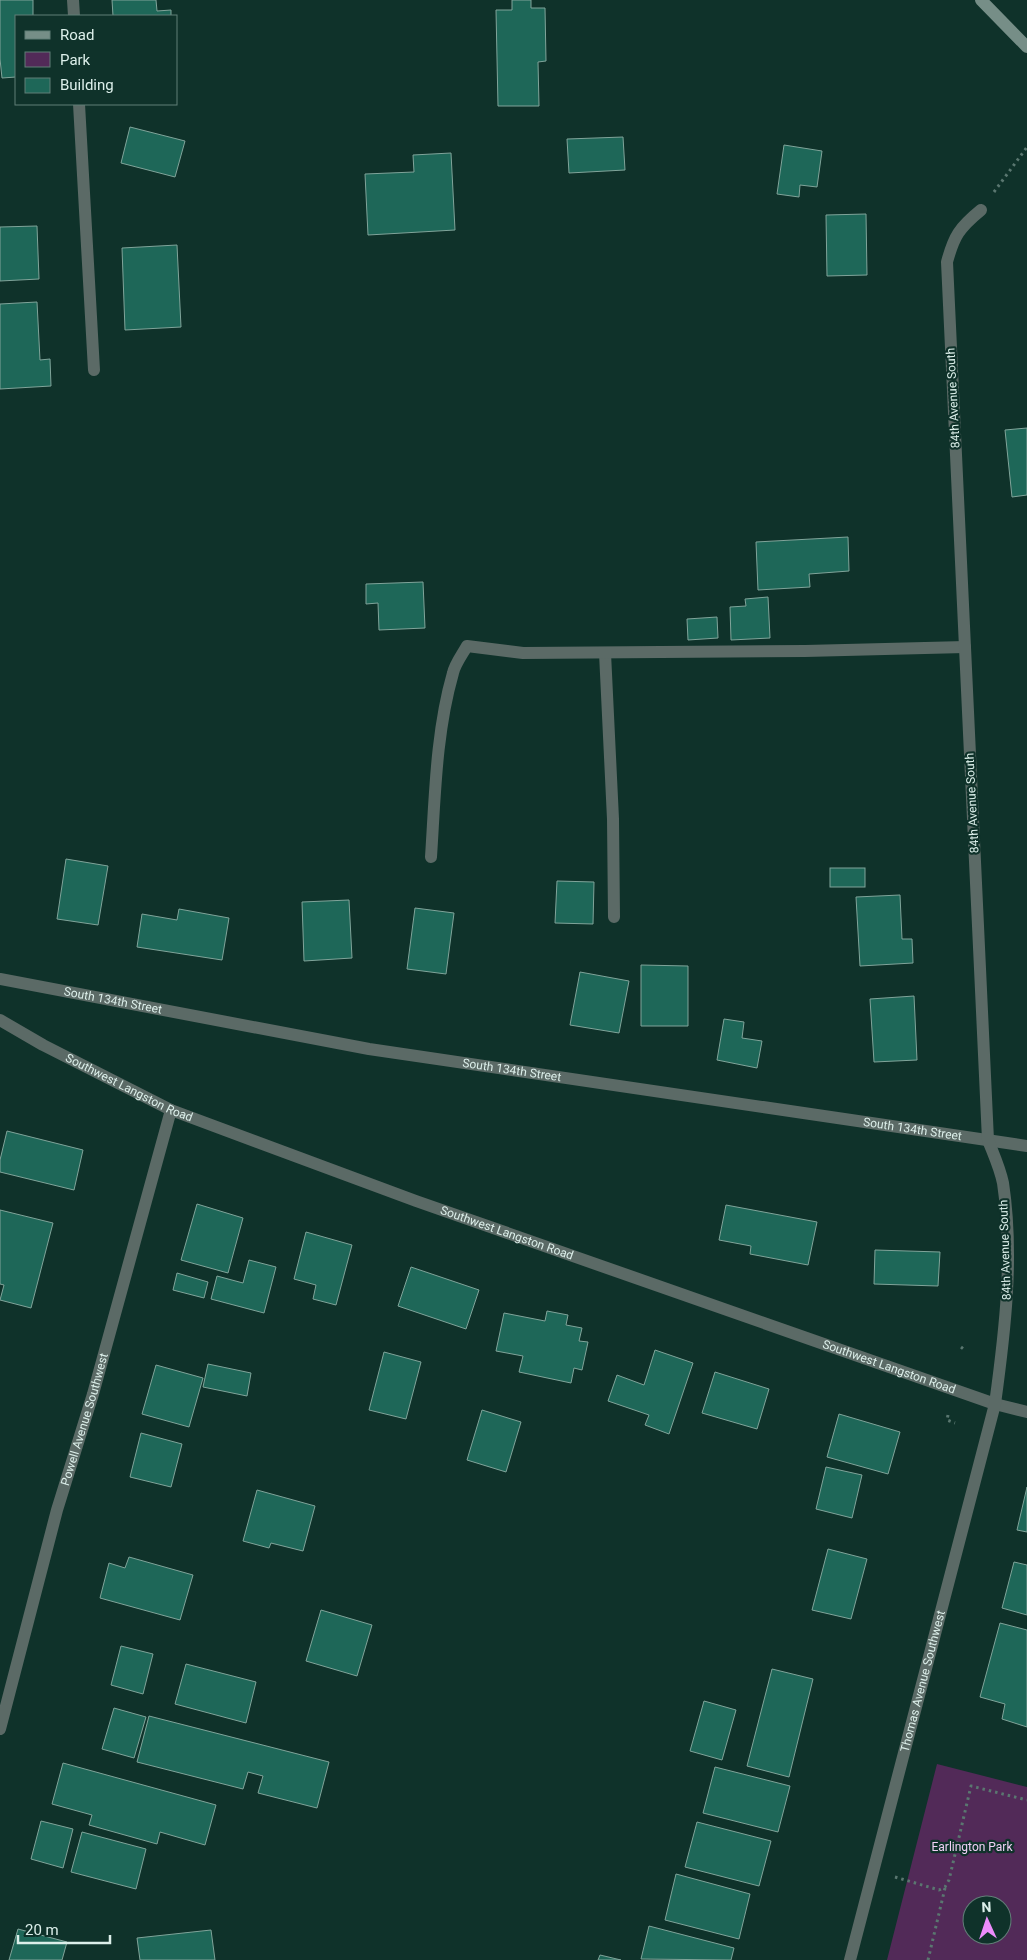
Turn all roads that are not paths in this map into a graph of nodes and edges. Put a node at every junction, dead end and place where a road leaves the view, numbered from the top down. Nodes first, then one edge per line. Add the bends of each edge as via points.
1 (73, 0) edge
2 (981, 0) edge
3 (74, 15) edge
4 (1027, 47) edge
5 (79, 105) edge
6 (980, 210) road end
7 (94, 370) dead end
8 (965, 647) junction
9 (605, 653) junction
10 (431, 857) dead end
11 (614, 917) dead end
12 (0, 979) edge
13 (0, 1020) edge
14 (171, 1110) junction
15 (988, 1140) junction
16 (1027, 1146) edge
17 (995, 1404) junction
18 (1027, 1412) edge
19 (0, 1730) edge
20 (850, 1960) edge

1 - 3 street
2 - 4 main road
5 - 7 street
6 - 8 street, 84th Avenue South via 953,240 947,262
8 - 9 street
8 - 15 street, 84th Avenue South
9 - 10 street via 523,653 467,646 453,672 443,724
9 - 11 street
12 - 15 street, South 134th Street via 370,1048
13 - 14 street, Southwest Langston Road
14 - 17 street, Southwest Langston Road via 416,1201
14 - 19 street, Powell Avenue Southwest via 94,1394 57,1510
15 - 16 street, South 134th Street
15 - 17 street, 84th Avenue South via 1003,1181 1007,1232 1007,1318
17 - 18 street, Southwest Langston Road
17 - 20 street, Thomas Avenue Southwest

